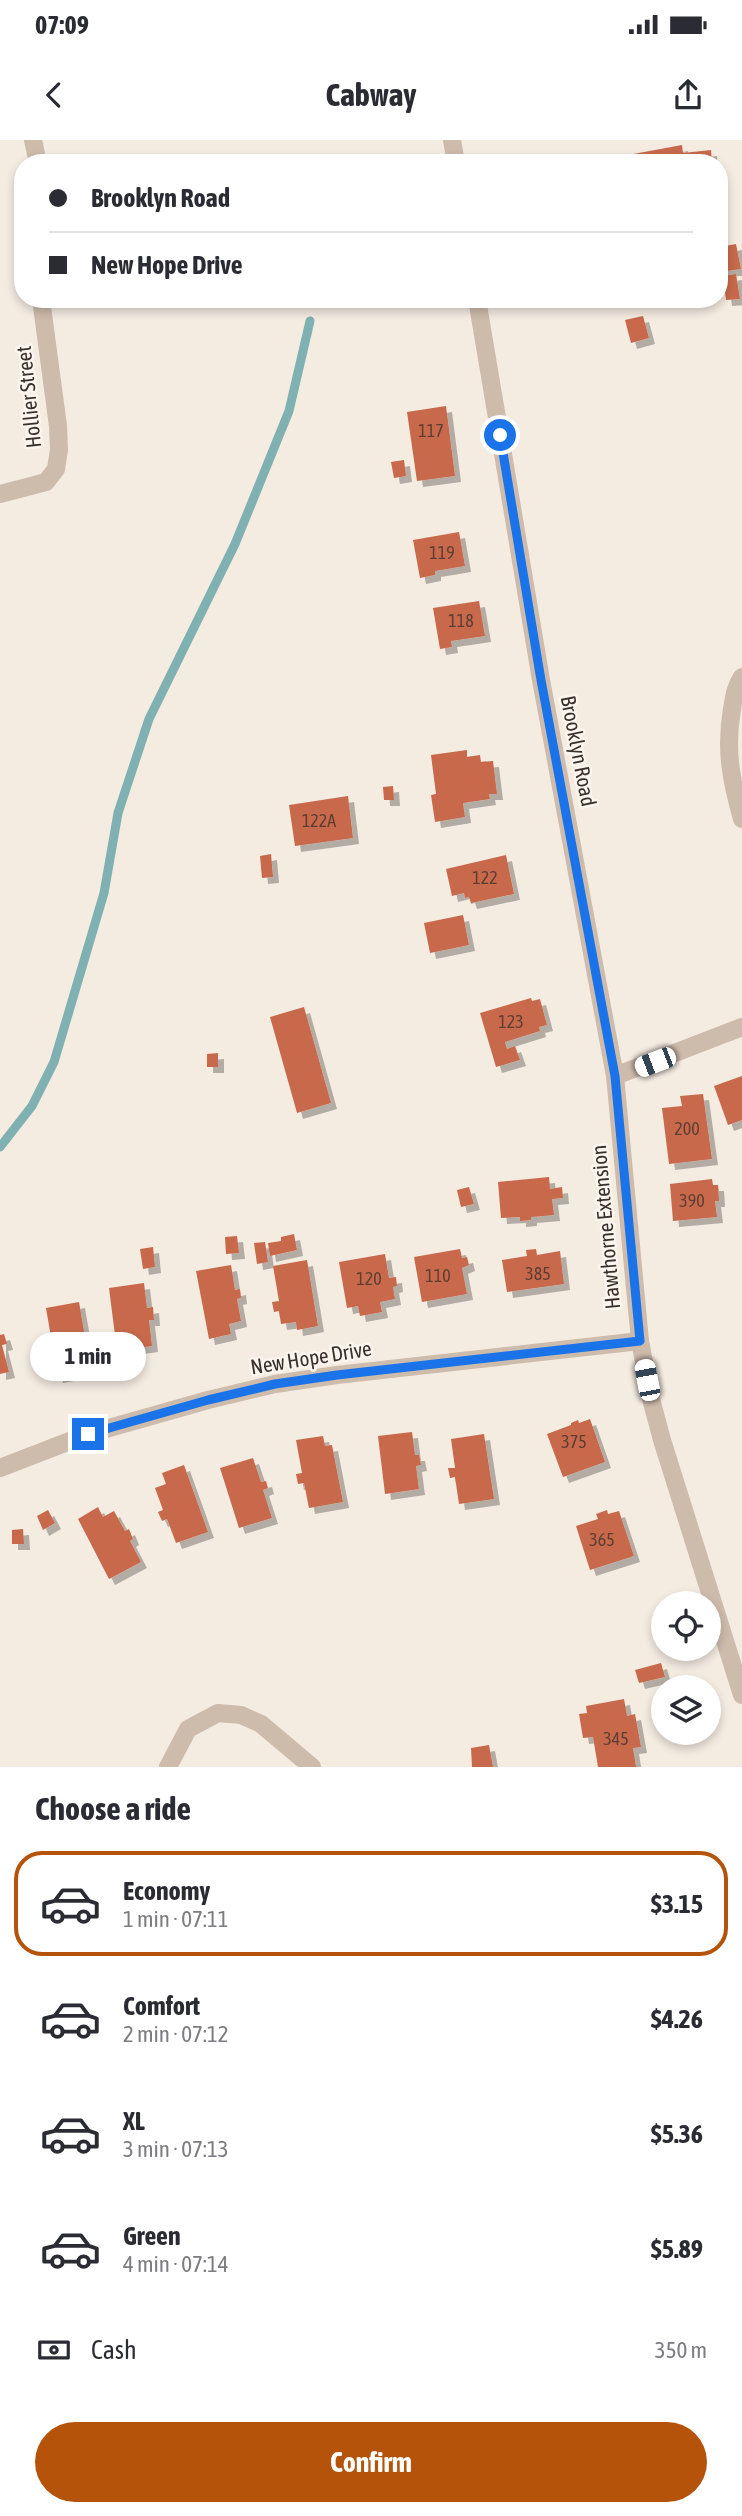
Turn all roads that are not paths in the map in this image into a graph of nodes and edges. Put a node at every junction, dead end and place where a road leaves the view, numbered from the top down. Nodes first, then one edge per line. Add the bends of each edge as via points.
1 (42, 308) edge
2 (479, 308) edge
3 (0, 494) edge
4 (742, 677) edge
5 (742, 819) edge
6 (742, 1027) edge
7 (615, 1076) junction
8 (640, 1341) junction
9 (0, 1468) edge
10 (742, 1695) edge
11 (168, 1767) edge
12 (312, 1767) edge

1 - 3 street, Hollier Street via 58,426 56,469 46,482
2 - 7 street, Brooklyn Road via 541,680
4 - 5 street via 736,685 727,735 730,774
6 - 7 street
7 - 8 street, Hawthorne Extension
8 - 9 street, New Hope Drive via 275,1384 88,1434
8 - 10 street, Hawthorne Extension via 662,1440
11 - 12 street via 188,1729 218,1713 240,1715 261,1724

